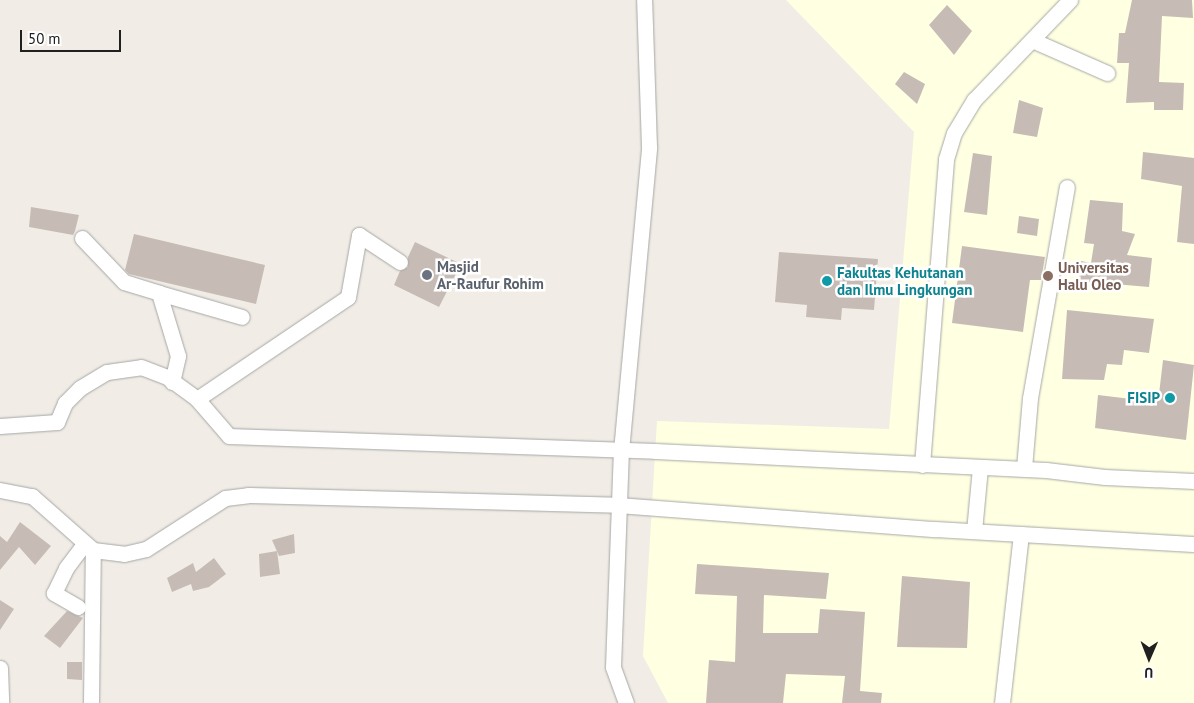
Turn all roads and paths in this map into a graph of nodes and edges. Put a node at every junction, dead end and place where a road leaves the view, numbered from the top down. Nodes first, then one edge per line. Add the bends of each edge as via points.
1 (644, 0) edge
2 (1070, 0) edge
3 (1034, 41) junction
4 (1107, 73) dead end
5 (1067, 187) dead end
6 (82, 238) dead end
7 (400, 262) dead end
8 (159, 294) junction
9 (242, 317) dead end
10 (172, 382) junction
11 (196, 400) junction
12 (0, 426) edge
13 (621, 451) junction
14 (922, 465) junction
15 (980, 467) junction
16 (1024, 468) junction
17 (1194, 480) edge
18 (0, 490) edge
19 (619, 505) junction
20 (974, 531) junction
21 (1021, 534) junction
22 (1194, 544) edge
23 (89, 546) junction
24 (78, 607) dead end
25 (0, 668) edge
26 (1, 698) edge
27 (91, 703) edge
28 (626, 703) edge
29 (1002, 703) edge

1 - 13 street via 649,147
2 - 3 street
3 - 4 street
3 - 14 street via 974,100 954,133 946,159
5 - 16 street via 1030,398
6 - 8 street via 124,282
7 - 11 street via 359,234 348,297
8 - 9 street
8 - 10 street via 178,356
10 - 11 street
10 - 12 street via 141,367 108,372 80,388 64,403 57,422
11 - 13 street via 230,436
13 - 14 street
13 - 19 street
14 - 15 street
15 - 16 street
15 - 20 street
16 - 17 street
18 - 23 street via 32,496
19 - 20 street
19 - 23 street via 248,495 225,498 146,548 124,554
19 - 28 street via 613,666
20 - 21 street
21 - 22 street
21 - 29 street
23 - 24 street via 66,568 54,593
23 - 27 street
25 - 26 street

